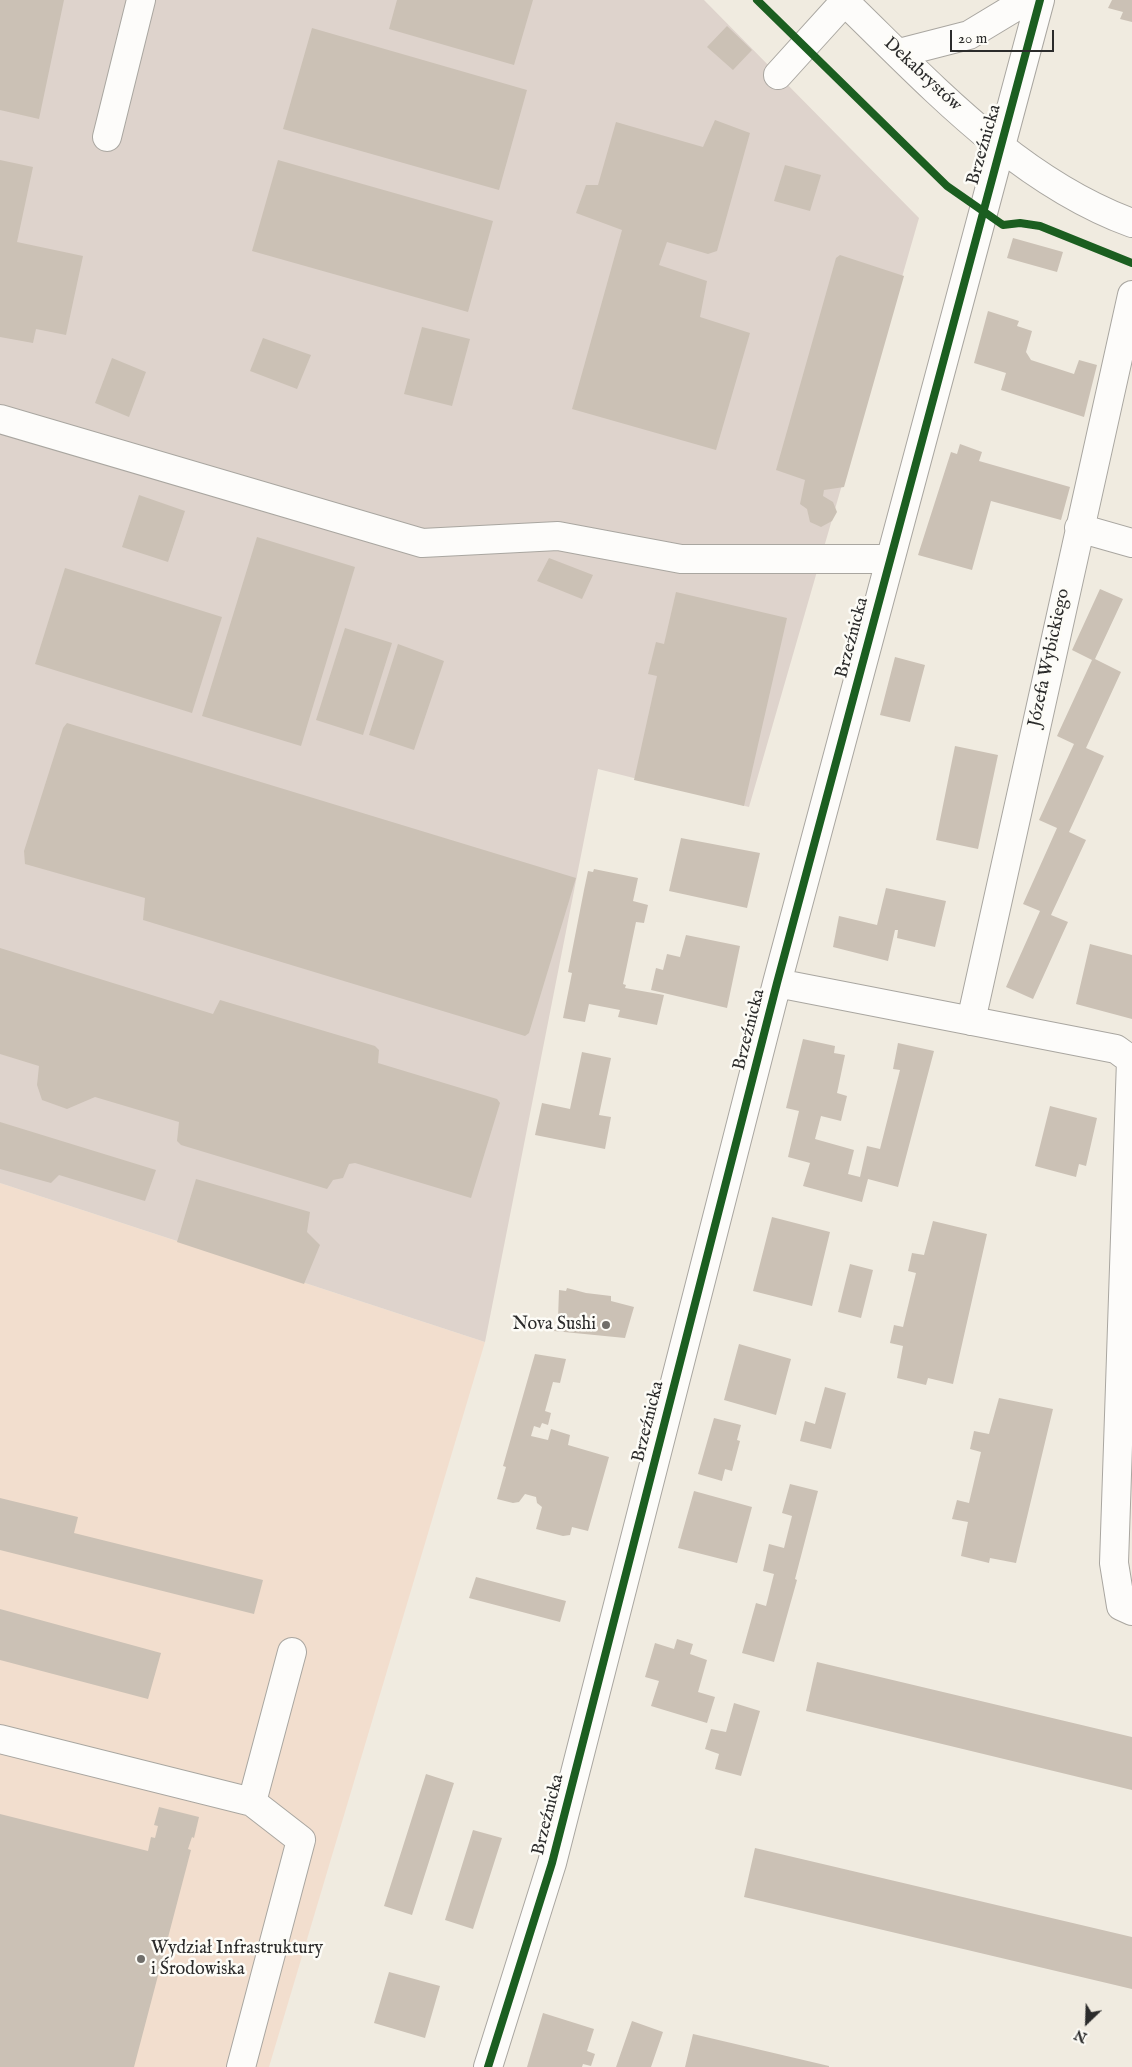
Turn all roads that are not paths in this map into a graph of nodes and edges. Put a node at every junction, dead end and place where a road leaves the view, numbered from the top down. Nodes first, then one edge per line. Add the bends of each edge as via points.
1 (141, 0) edge
2 (1027, 0) edge
3 (1040, 0) edge
4 (844, 1) edge
5 (899, 53) junction
6 (778, 75) dead end
7 (107, 137) dead end
8 (1000, 146) junction
9 (1132, 223) edge
10 (1132, 295) edge
11 (0, 419) edge
12 (1079, 528) junction
13 (1132, 543) edge
14 (890, 559) junction
15 (778, 983) junction
16 (971, 1021) junction
17 (1132, 1611) edge
18 (292, 1652) dead end
19 (0, 1739) edge
20 (252, 1802) junction
21 (241, 2067) edge
22 (488, 2067) edge

1 - 7 street
2 - 5 street via 970,35
3 - 8 street, Brzeźnicka
4 - 5 street, Dekabrystów
4 - 6 street
5 - 8 street, Dekabrystów
8 - 9 street, Dekabrystów via 1072,194
8 - 14 street, Brzeźnicka
10 - 12 street, Józefa Wybickiego
11 - 14 street via 422,543 558,536 681,559
12 - 13 street
12 - 16 street, Józefa Wybickiego
14 - 15 street, Brzeźnicka
15 - 16 street
15 - 22 street, Brzeźnicka via 552,1863
16 - 17 street via 1116,1049 1132,1060 1114,1563 1121,1606
18 - 20 street
19 - 20 street
20 - 21 street via 301,1840

